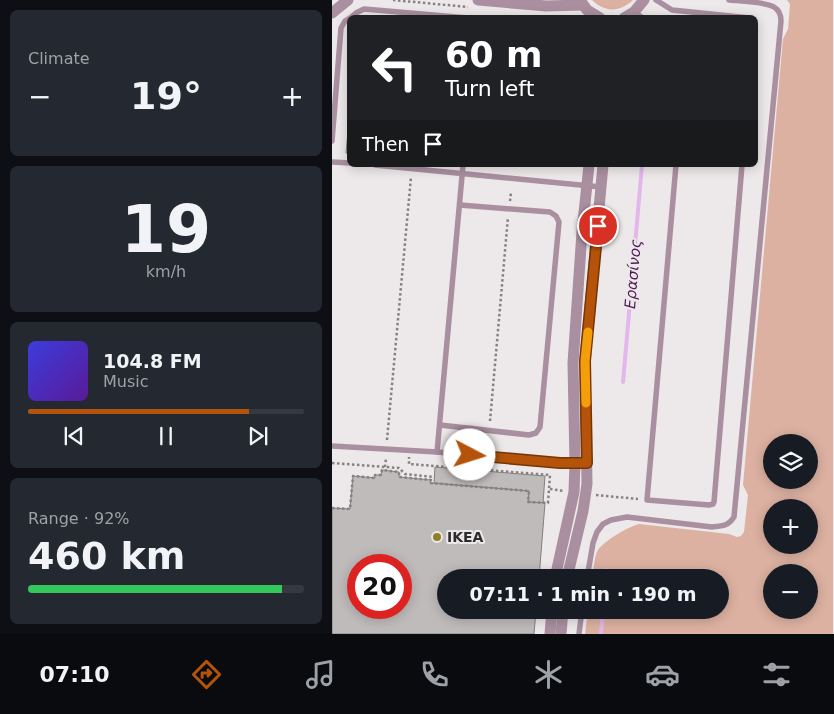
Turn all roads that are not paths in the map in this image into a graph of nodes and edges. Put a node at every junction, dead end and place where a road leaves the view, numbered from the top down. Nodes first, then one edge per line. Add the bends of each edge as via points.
1 (348, 0) edge
2 (478, 0) edge
3 (644, 0) edge
4 (656, 0) edge
5 (729, 0) edge
6 (581, 3) edge
7 (332, 13) edge
8 (353, 15) edge
9 (433, 15) edge
10 (594, 15) edge
11 (631, 15) edge
12 (721, 15) edge
13 (347, 20) edge
14 (332, 141) edge
15 (332, 162) edge
16 (347, 163) edge
17 (400, 167) edge
18 (463, 167) edge
19 (589, 167) edge
20 (603, 167) edge
21 (676, 167) edge
22 (742, 167) edge
23 (462, 173) junction
24 (588, 186) junction
25 (601, 187) junction
26 (460, 205) junction
27 (440, 425) junction
28 (332, 446) edge
29 (437, 452) junction
30 (581, 463) junction
31 (557, 569) edge
32 (569, 569) edge
33 (589, 569) edge
34 (551, 619) edge
35 (562, 619) edge
36 (581, 619) edge
37 (550, 634) edge
38 (561, 634) edge
39 (580, 634) edge

1 - 7 street
2 - 6 street via 546,6
3 - 11 street
4 - 12 lane via 672,10
5 - 33 lane via 774,7 781,21 734,517 723,526 712,527 619,517 603,524 597,532
6 - 10 street
8 - 9 lane via 364,9
13 - 14 lane via 341,28
15 - 16 lane
17 - 23 lane
18 - 23 lane
19 - 24 street
20 - 25 street
21 - 22 lane via 647,500 709,505 714,502
23 - 24 lane
23 - 26 lane
24 - 25 lane
24 - 30 street via 573,363
25 - 30 street via 585,361
26 - 27 lane
26 - 27 lane via 550,212 559,222 540,427 529,435
27 - 29 lane
28 - 29 lane
29 - 30 lane
30 - 31 street
30 - 32 street via 586,494
34 - 37 street
35 - 38 street
36 - 39 lane

